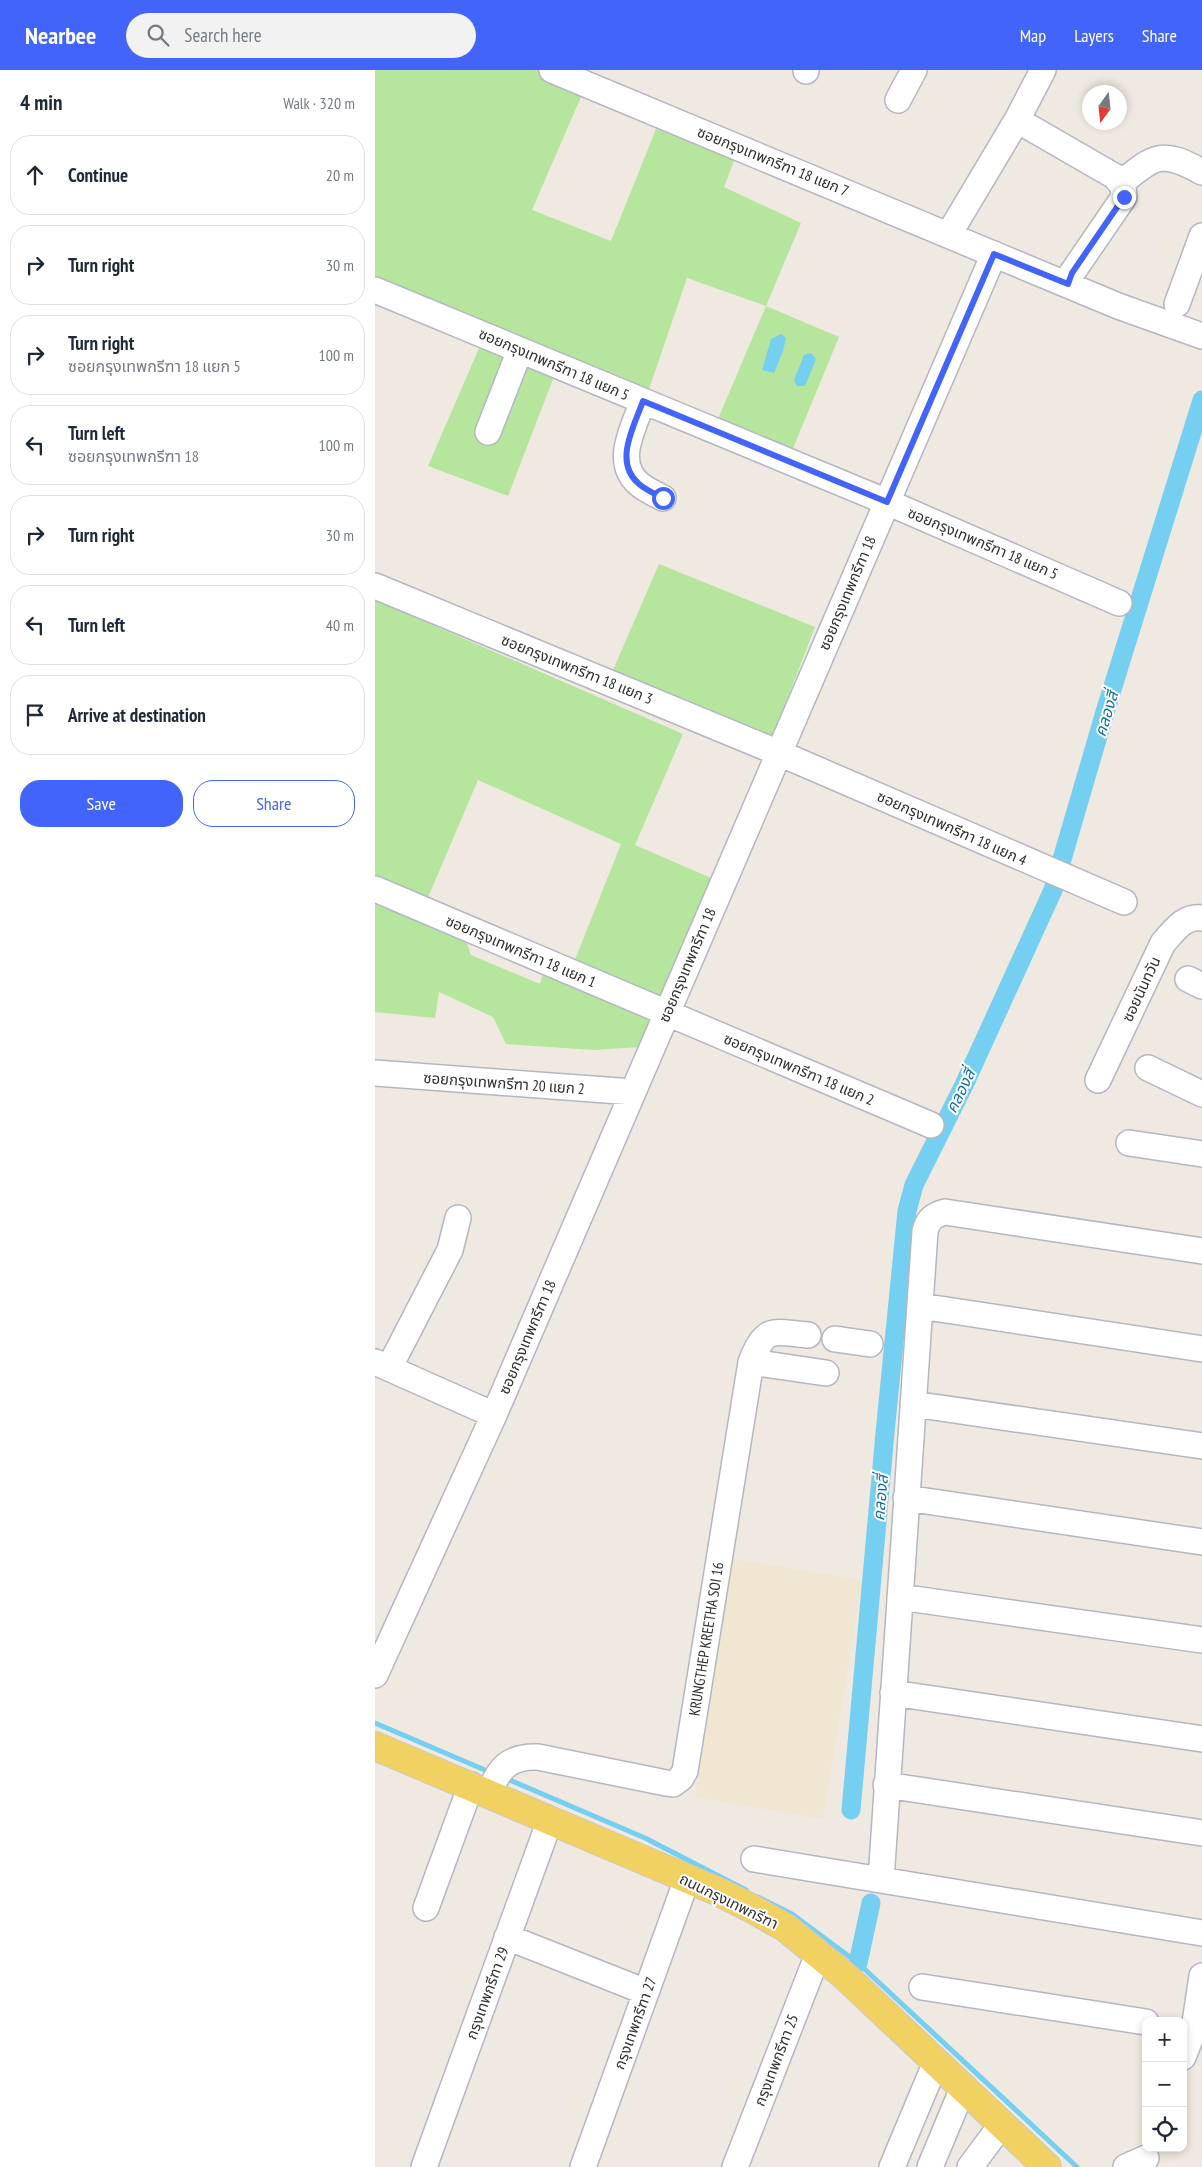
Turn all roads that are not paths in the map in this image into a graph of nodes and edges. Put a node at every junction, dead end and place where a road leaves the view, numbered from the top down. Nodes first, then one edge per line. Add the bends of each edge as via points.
1 (552, 70) edge
2 (913, 70) edge
3 (1043, 70) edge
4 (898, 100) dead end
5 (1017, 120) junction
6 (1202, 172) edge
7 (1121, 183) junction
8 (949, 234) junction
9 (1202, 236) edge
10 (994, 254) junction
11 (1068, 284) junction
12 (375, 290) edge
13 (1177, 304) dead end
14 (1201, 336) edge
15 (520, 350) junction
16 (643, 401) junction
17 (488, 432) dead end
18 (663, 498) dead end
19 (887, 502) junction
20 (375, 586) edge
21 (1119, 603) dead end
22 (779, 752) junction
23 (375, 889) edge
24 (1124, 902) dead end
25 (1202, 918) edge
26 (667, 1012) junction
27 (1148, 1068) dead end
28 (375, 1073) edge
29 (1098, 1080) dead end
30 (633, 1092) junction
31 (1202, 1094) edge
32 (931, 1125) dead end
33 (1129, 1143) dead end
34 (1202, 1154) edge
35 (458, 1218) dead end
36 (1202, 1251) edge
37 (920, 1306) junction
38 (808, 1334) dead end
39 (835, 1339) dead end
40 (870, 1344) dead end
41 (1202, 1349) edge
42 (751, 1362) junction
43 (382, 1365) edge
44 (826, 1373) dead end
45 (913, 1404) junction
46 (494, 1415) junction
47 (1202, 1446) edge
48 (907, 1498) junction
49 (1202, 1542) edge
50 (900, 1597) junction
51 (1202, 1640) edge
52 (375, 1675) edge
53 (893, 1693) junction
54 (1202, 1740) edge
55 (375, 1746) edge
56 (489, 1782) junction
57 (886, 1785) junction
58 (550, 1820) junction
59 (1202, 1833) edge
60 (754, 1859) dead end
61 (687, 1879) junction
62 (881, 1880) junction
63 (426, 1908) dead end
64 (1202, 1934) edge
65 (507, 1937) junction
66 (817, 1954) junction
67 (1202, 1976) edge
68 (922, 1987) dead end
69 (646, 1992) junction
70 (1142, 2021) edge
71 (1189, 2028) edge
72 (1187, 2050) edge
73 (936, 2062) junction
74 (963, 2088) junction
75 (1002, 2124) junction
76 (940, 2144) junction
77 (424, 2167) edge
78 (583, 2167) edge
79 (735, 2167) edge
80 (892, 2167) edge
81 (930, 2167) edge
82 (970, 2167) edge
83 (1047, 2167) edge

1 - 8 street, ซอยกรุงเทพกรีฑา 18 แยก 7
2 - 4 street
3 - 5 street
5 - 7 street
5 - 8 street
6 - 7 street via 1173,158 1160,158 1149,162
7 - 11 street via 1124,197 1072,273
8 - 10 street, ซอยกรุงเทพกรีฑา 18 แยก 7
9 - 13 street
10 - 11 street, ซอยกรุงเทพกรีฑา 18 แยก 7
10 - 19 street, ซอยกรุงเทพกรีฑา 18
11 - 14 street, ซอยกรุงเทพกรีฑา 18 แยก 7
12 - 15 street, ซอยกรุงเทพกรีฑา 18 แยก 5
15 - 16 street, ซอยกรุงเทพกรีฑา 18 แยก 5
15 - 17 street
16 - 18 street via 625,453 625,463 639,484
16 - 19 street, ซอยกรุงเทพกรีฑา 18 แยก 5
19 - 21 street, ซอยกรุงเทพกรีฑา 18 แยก 5
19 - 22 street, ซอยกรุงเทพกรีฑา 18
20 - 22 street, ซอยกรุงเทพกรีฑา 18 แยก 3
22 - 24 street, ซอยกรุงเทพกรีฑา 18 แยก 4
22 - 26 street, ซอยกรุงเทพกรีฑา 18
23 - 26 street, ซอยกรุงเทพกรีฑา 18 แยก 1
25 - 29 street, ซอยนันทวัน via 1195,917 1180,924 1163,943
26 - 30 street, ซอยกรุงเทพกรีฑา 18
26 - 32 street, ซอยกรุงเทพกรีฑา 18 แยก 2
27 - 31 street
28 - 30 street, ซอยกรุงเทพกรีฑา 20 แยก 2
30 - 46 street, ซอยกรุงเทพกรีฑา 18
33 - 34 street
35 - 43 street via 450,1250
36 - 37 street via 945,1212 928,1221 925,1231
37 - 41 street
37 - 45 street
38 - 42 street via 777,1332 766,1336 760,1341
39 - 40 street
42 - 44 street
42 - 56 street, KRUNGTHEP KREETHA SOI 16 via 685,1771 681,1778 673,1784 665,1783 523,1757 511,1761
43 - 46 street
45 - 47 street
45 - 48 street
46 - 52 street, ซอยกรุงเทพกรีฑา 18
48 - 49 street
48 - 50 street
50 - 51 street
50 - 53 street
53 - 54 street
53 - 57 street
55 - 56 main road, ถนนกรุงเทพกรีฑา
56 - 58 main road, ถนนกรุงเทพกรีฑา
56 - 63 street
57 - 59 street
57 - 62 street
58 - 61 main road, ถนนกรุงเทพกรีฑา
58 - 65 street, กรุงเทพกรีฑา 29
60 - 62 street
61 - 66 main road, ถนนกรุงเทพกรีฑา via 751,1908 785,1928
61 - 69 street, กรุงเทพกรีฑา 27
62 - 64 street
65 - 69 street
65 - 77 street, กรุงเทพกรีฑา 29
66 - 73 main road, ถนนกรุงเทพกรีฑา
66 - 79 street, กรุงเทพกรีฑา 25
67 - 71 street
68 - 70 street
69 - 78 street, กรุงเทพกรีฑา 27
71 - 72 street
73 - 74 main road, ถนนกรุงเทพกรีฑา
73 - 80 street
74 - 75 main road, ถนนกรุงเทพกรีฑา
74 - 76 street
75 - 82 street
75 - 83 main road, ถนนกรุงเทพกรีฑา
76 - 81 street
76 - 82 street

